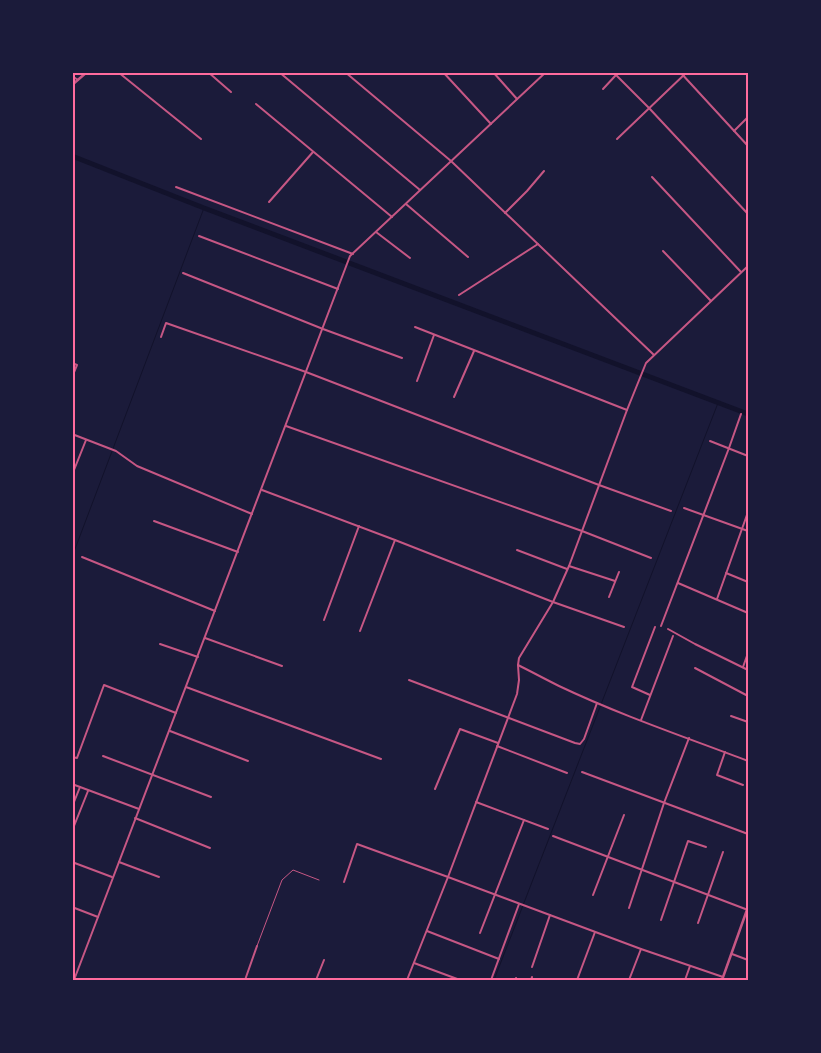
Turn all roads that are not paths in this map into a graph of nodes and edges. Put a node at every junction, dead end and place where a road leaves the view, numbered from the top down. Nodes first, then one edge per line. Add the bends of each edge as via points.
1 (87, 72) edge
2 (118, 72) edge
3 (208, 72) edge
4 (279, 72) edge
5 (345, 72) edge
6 (443, 72) edge
7 (493, 72) edge
8 (680, 72) edge
9 (687, 72) edge
10 (545, 73) edge
11 (72, 76) edge
12 (683, 76) junction
13 (78, 80) junction
14 (72, 85) edge
15 (604, 89) dead end
16 (231, 92) dead end
17 (517, 99) junction
18 (256, 104) dead end
19 (649, 108) junction
20 (748, 117) edge
21 (491, 124) junction
22 (734, 131) junction
23 (201, 139) dead end
24 (617, 139) dead end
25 (748, 146) edge
26 (313, 152) junction
27 (451, 161) junction
28 (544, 171) dead end
29 (652, 177) dead end
30 (176, 187) dead end
31 (420, 190) junction
32 (269, 202) dead end
33 (406, 204) junction
34 (505, 213) junction
35 (748, 214) edge
36 (392, 217) junction
37 (376, 232) junction
38 (200, 236) dead end
39 (538, 244) junction
40 (663, 251) dead end
41 (353, 254) junction
42 (468, 257) dead end
43 (410, 258) dead end
44 (748, 266) edge
45 (741, 272) junction
46 (183, 273) dead end
47 (338, 289) junction
48 (459, 295) dead end
49 (711, 301) junction
50 (415, 327) dead end
51 (323, 329) junction
52 (434, 335) junction
53 (161, 337) dead end
54 (474, 350) junction
55 (654, 355) junction
56 (402, 358) dead end
57 (72, 363) edge
58 (306, 372) junction
59 (72, 377) edge
60 (416, 381) dead end
61 (454, 397) dead end
62 (627, 410) junction
63 (741, 414) dead end
64 (286, 426) junction
65 (72, 434) edge
66 (86, 440) junction
67 (710, 441) dead end
68 (729, 448) junction
69 (748, 456) edge
70 (72, 475) edge
71 (599, 485) junction
72 (262, 490) junction
73 (684, 508) dead end
74 (671, 511) dead end
75 (748, 512) edge
76 (252, 514) junction
77 (703, 514) junction
78 (154, 521) dead end
79 (360, 526) junction
80 (742, 529) junction
81 (582, 531) junction
82 (748, 531) edge
83 (395, 540) junction
84 (517, 550) dead end
85 (238, 552) junction
86 (82, 557) dead end
87 (651, 558) dead end
88 (569, 566) junction
89 (567, 569) junction
90 (619, 572) dead end
91 (726, 573) junction
92 (615, 581) junction
93 (748, 582) edge
94 (678, 583) junction
95 (609, 597) dead end
96 (716, 599) junction
97 (553, 602) junction
98 (215, 611) junction
99 (748, 613) edge
100 (324, 620) dead end
101 (660, 626) dead end
102 (624, 627) dead end
103 (655, 627) dead end
104 (668, 629) dead end
105 (360, 631) dead end
106 (673, 636) dead end
107 (205, 638) junction
108 (160, 644) dead end
109 (748, 653) edge
110 (198, 657) junction
111 (518, 665) junction
112 (282, 666) dead end
113 (743, 667) junction
114 (695, 668) dead end
115 (748, 670) edge
116 (409, 680) dead end
117 (186, 687) junction
118 (650, 695) junction
119 (748, 696) edge
120 (597, 703) junction
121 (176, 712) junction
122 (732, 716) dead end
123 (508, 717) junction
124 (641, 720) junction
125 (748, 722) edge
126 (170, 731) junction
127 (689, 738) junction
128 (498, 744) junction
129 (725, 752) junction
130 (103, 756) dead end
131 (72, 757) edge
132 (381, 759) dead end
133 (248, 761) dead end
134 (748, 761) edge
135 (582, 772) dead end
136 (567, 773) dead end
137 (153, 774) junction
138 (72, 784) edge
139 (743, 785) dead end
140 (80, 787) junction
141 (435, 789) dead end
142 (88, 790) junction
143 (212, 797) dead end
144 (476, 802) junction
145 (664, 803) junction
146 (72, 806) edge
147 (139, 809) junction
148 (624, 815) dead end
149 (135, 818) junction
150 (524, 820) junction
151 (548, 828) dead end
152 (72, 830) edge
153 (748, 834) edge
154 (553, 836) dead end
155 (706, 847) dead end
156 (210, 848) dead end
157 (723, 852) dead end
158 (608, 857) junction
159 (72, 862) edge
160 (118, 862) junction
161 (642, 870) junction
162 (113, 877) junction
163 (159, 877) dead end
164 (448, 877) junction
165 (319, 880) dead end
166 (344, 882) dead end
167 (674, 882) junction
168 (495, 895) junction
169 (594, 895) dead end
170 (708, 895) junction
171 (520, 904) junction
172 (72, 907) edge
173 (628, 908) dead end
174 (748, 909) edge
175 (550, 916) junction
176 (98, 917) junction
177 (661, 920) dead end
178 (698, 923) dead end
179 (426, 931) junction
180 (595, 932) junction
181 (480, 934) dead end
182 (258, 946) joint
183 (641, 949) junction
184 (732, 954) junction
185 (499, 959) junction
186 (324, 960) dead end
187 (748, 960) edge
188 (414, 963) junction
189 (690, 966) junction
190 (532, 967) dead end
191 (532, 977) dead end
192 (723, 979) edge
193 (74, 980) edge
194 (245, 980) edge
195 (316, 980) edge
196 (407, 980) edge
197 (460, 980) edge
198 (491, 980) edge
199 (531, 980) edge
200 (577, 980) edge
201 (630, 980) edge
202 (685, 980) edge

1 - 13 street
2 - 23 street
3 - 16 street
4 - 31 street
5 - 27 street
6 - 21 street
7 - 17 street
8 - 12 street
9 - 12 street
10 - 17 street
11 - 13 street
12 - 19 street
12 - 22 street
13 - 14 street
15 - 19 street via 616,75
17 - 21 street
18 - 26 street
19 - 24 street
19 - 35 street
20 - 22 street
21 - 27 street
22 - 25 street
26 - 32 street
26 - 36 street
27 - 31 street
27 - 34 street
28 - 34 street
29 - 45 street
30 - 41 street
31 - 33 street
33 - 36 street
33 - 42 street
34 - 39 street
36 - 37 street
37 - 41 street
37 - 43 street
38 - 47 street
39 - 48 street
39 - 55 street
40 - 49 street
41 - 47 street
44 - 45 street
45 - 49 street
46 - 51 street
47 - 51 street
49 - 55 street
50 - 52 street
51 - 56 street
51 - 58 street
52 - 54 street
52 - 60 street
53 - 58 street via 166,323
54 - 61 street
54 - 62 street
55 - 62 street via 646,363
57 - 59 street via 77,365
58 - 64 street
58 - 71 street
62 - 71 street
63 - 68 street
64 - 72 street
64 - 81 street
65 - 66 street
66 - 70 street
66 - 76 street via 116,452 137,466
67 - 68 street
68 - 69 street
68 - 77 street
71 - 74 street
71 - 81 street
72 - 76 street
72 - 79 street
73 - 77 street
75 - 80 street
76 - 85 street
77 - 80 street
77 - 94 street
78 - 85 street
79 - 83 street
79 - 100 street
80 - 82 street
80 - 91 street
81 - 87 street
81 - 88 street
83 - 97 street
83 - 105 street
84 - 89 street
85 - 98 street
86 - 98 street
88 - 89 street
88 - 92 street
89 - 97 street
90 - 92 street
91 - 93 street
91 - 96 street
92 - 95 street
94 - 96 street
94 - 101 street
96 - 99 street
97 - 102 street
97 - 111 street via 519,658
98 - 107 street
103 - 118 street via 632,687
104 - 113 street
106 - 118 street
107 - 110 street
107 - 112 street
108 - 110 street
109 - 113 street
110 - 117 street
111 - 120 street
111 - 123 street via 517,694
113 - 115 street
114 - 119 street
116 - 123 street
117 - 121 street
117 - 132 street
118 - 124 street
120 - 123 street via 580,744
120 - 124 street
121 - 126 street
121 - 131 street via 104,685 77,758
122 - 125 street
123 - 128 street
124 - 127 street
126 - 133 street
126 - 137 street
127 - 129 street
127 - 145 street
128 - 136 street
128 - 141 street via 460,729
128 - 144 street
129 - 134 street
129 - 139 street via 717,775
130 - 137 street
135 - 145 street
137 - 143 street
137 - 147 street
138 - 140 street
140 - 142 street
140 - 146 street
142 - 147 street
142 - 152 street
144 - 150 street
144 - 164 street
145 - 153 street
145 - 161 street
147 - 149 street
148 - 158 street
149 - 156 street
149 - 160 street
150 - 151 street
150 - 168 street
154 - 158 street
155 - 167 street via 688,841
157 - 170 street
158 - 161 street
158 - 169 street
159 - 162 street
160 - 162 street
160 - 163 street
161 - 167 street
161 - 173 street
162 - 176 street
164 - 166 street via 357,844
164 - 168 street
164 - 179 street
165 - 182 lane via 293,870 282,880
167 - 170 street
167 - 177 street
168 - 171 street
168 - 181 street
170 - 174 street
170 - 178 street
171 - 175 street
171 - 185 street
172 - 176 street
174 - 184 street
175 - 180 street
175 - 190 street
176 - 193 street
179 - 185 street
179 - 188 street
180 - 183 street
180 - 200 street
182 - 194 street
183 - 189 street
183 - 201 street
184 - 187 street
184 - 192 street
185 - 198 street
186 - 195 street
188 - 196 street
188 - 197 street
189 - 192 street
189 - 202 street
191 - 199 street

